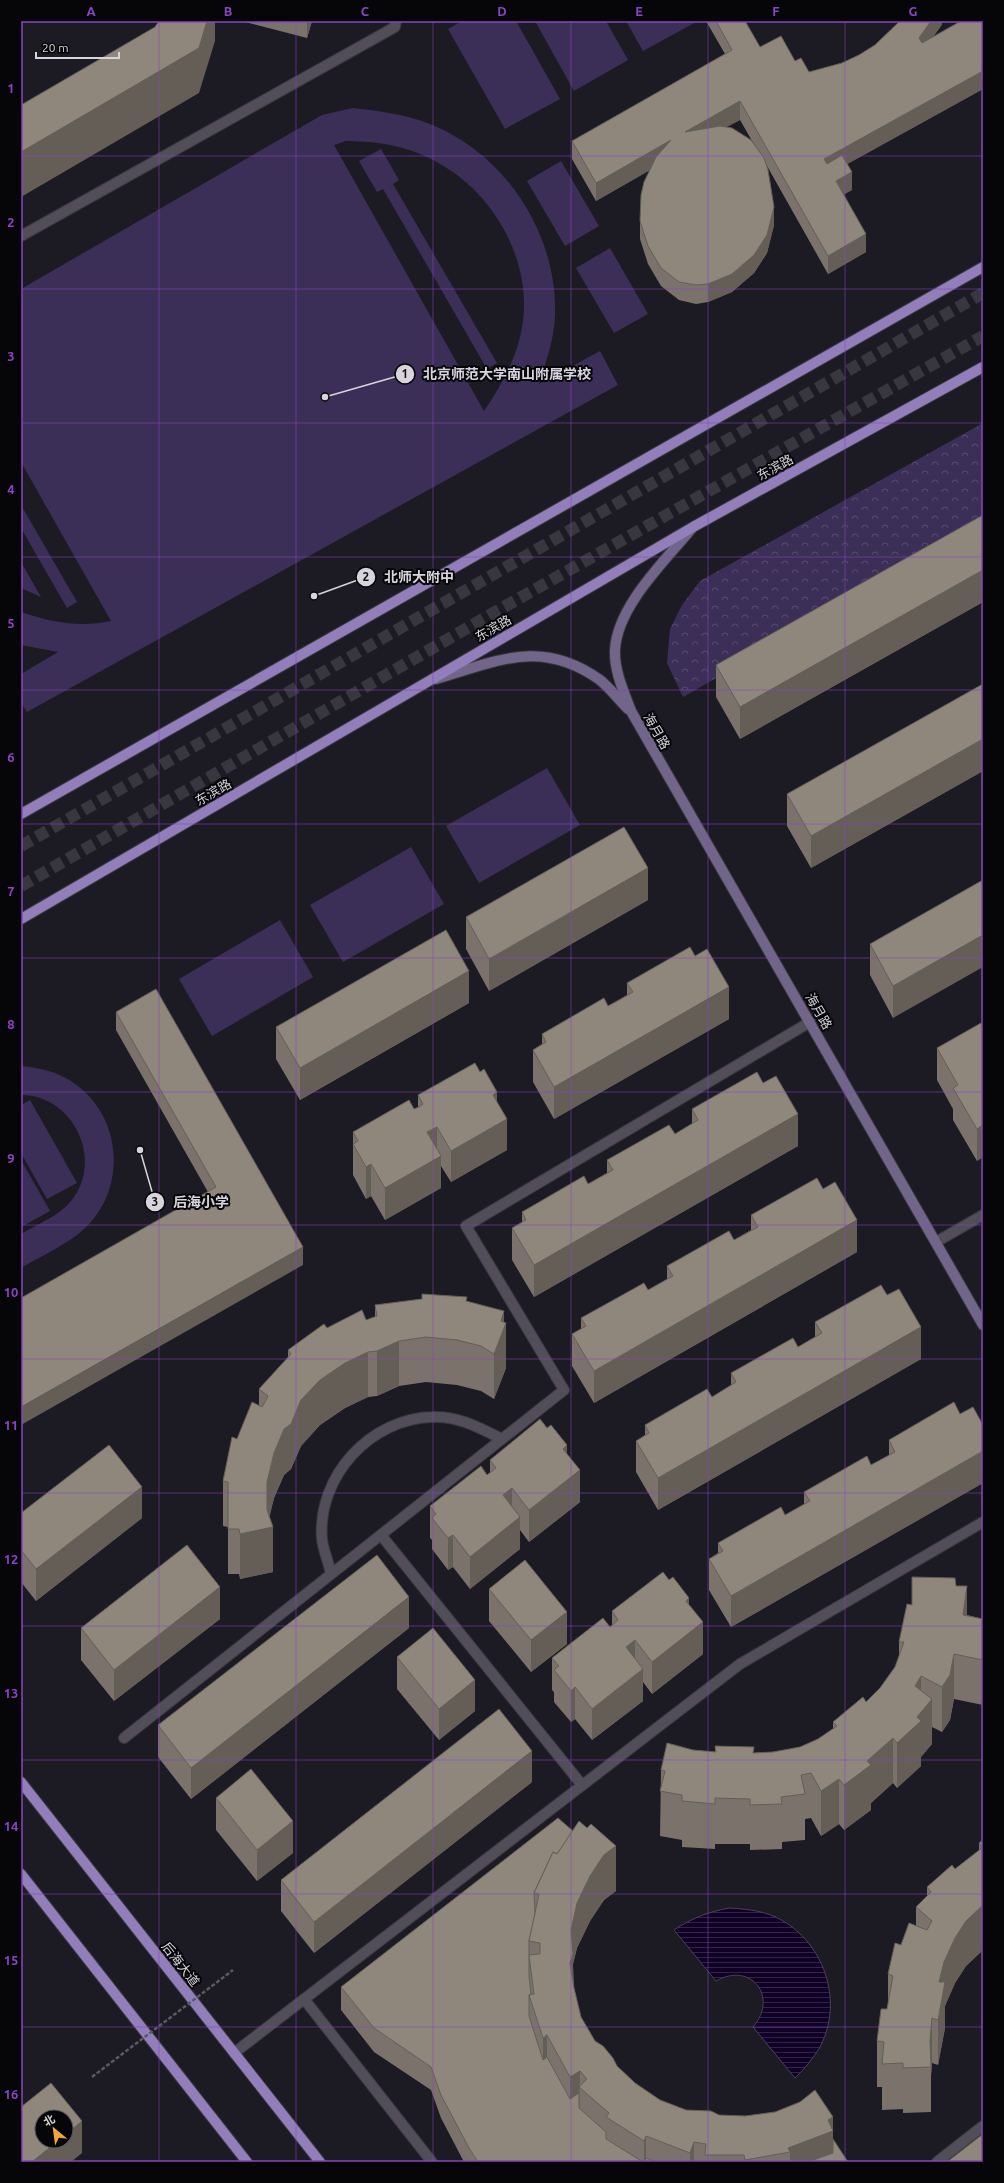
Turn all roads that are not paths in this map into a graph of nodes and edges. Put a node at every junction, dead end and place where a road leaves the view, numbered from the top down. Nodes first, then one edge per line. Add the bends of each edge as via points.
1 (396, 21) edge
2 (21, 236) edge
3 (983, 266) edge
4 (983, 368) edge
5 (693, 527) junction
6 (427, 681) junction
7 (630, 712) junction
8 (22, 812) edge
9 (21, 919) edge
10 (810, 1022) junction
11 (983, 1215) edge
12 (936, 1242) junction
13 (983, 1325) edge
14 (502, 1439) junction
15 (983, 1522) edge
16 (381, 1535) junction
17 (332, 1574) junction
18 (124, 1738) dead end
19 (21, 1782) edge
20 (582, 1785) junction
21 (21, 1874) edge
22 (304, 1999) junction
23 (234, 2053) junction
24 (983, 2126) edge
25 (247, 2162) edge
26 (320, 2162) edge
27 (432, 2162) edge
28 (937, 2162) edge

1 - 2 street via 395,27
3 - 8 main road
4 - 5 main road, 东滨路
5 - 6 main road, 东滨路
5 - 7 street via 636,596 624,618 615,650 617,671
6 - 7 street via 516,656 548,657 573,664 600,681
6 - 9 main road, 东滨路
7 - 10 street, 海月路
10 - 12 street, 海月路
10 - 14 street via 466,1226 564,1390
11 - 12 street
12 - 13 street, 海月路
14 - 16 street
14 - 17 street via 470,1422 433,1417 397,1423 365,1441 340,1468 326,1502 322,1538
15 - 20 street via 740,1664
16 - 17 street
16 - 20 street
17 - 18 street
19 - 23 main road, 后海大道
20 - 22 street
21 - 25 main road
22 - 23 street
22 - 27 street
23 - 26 main road, 后海大道
24 - 28 street

